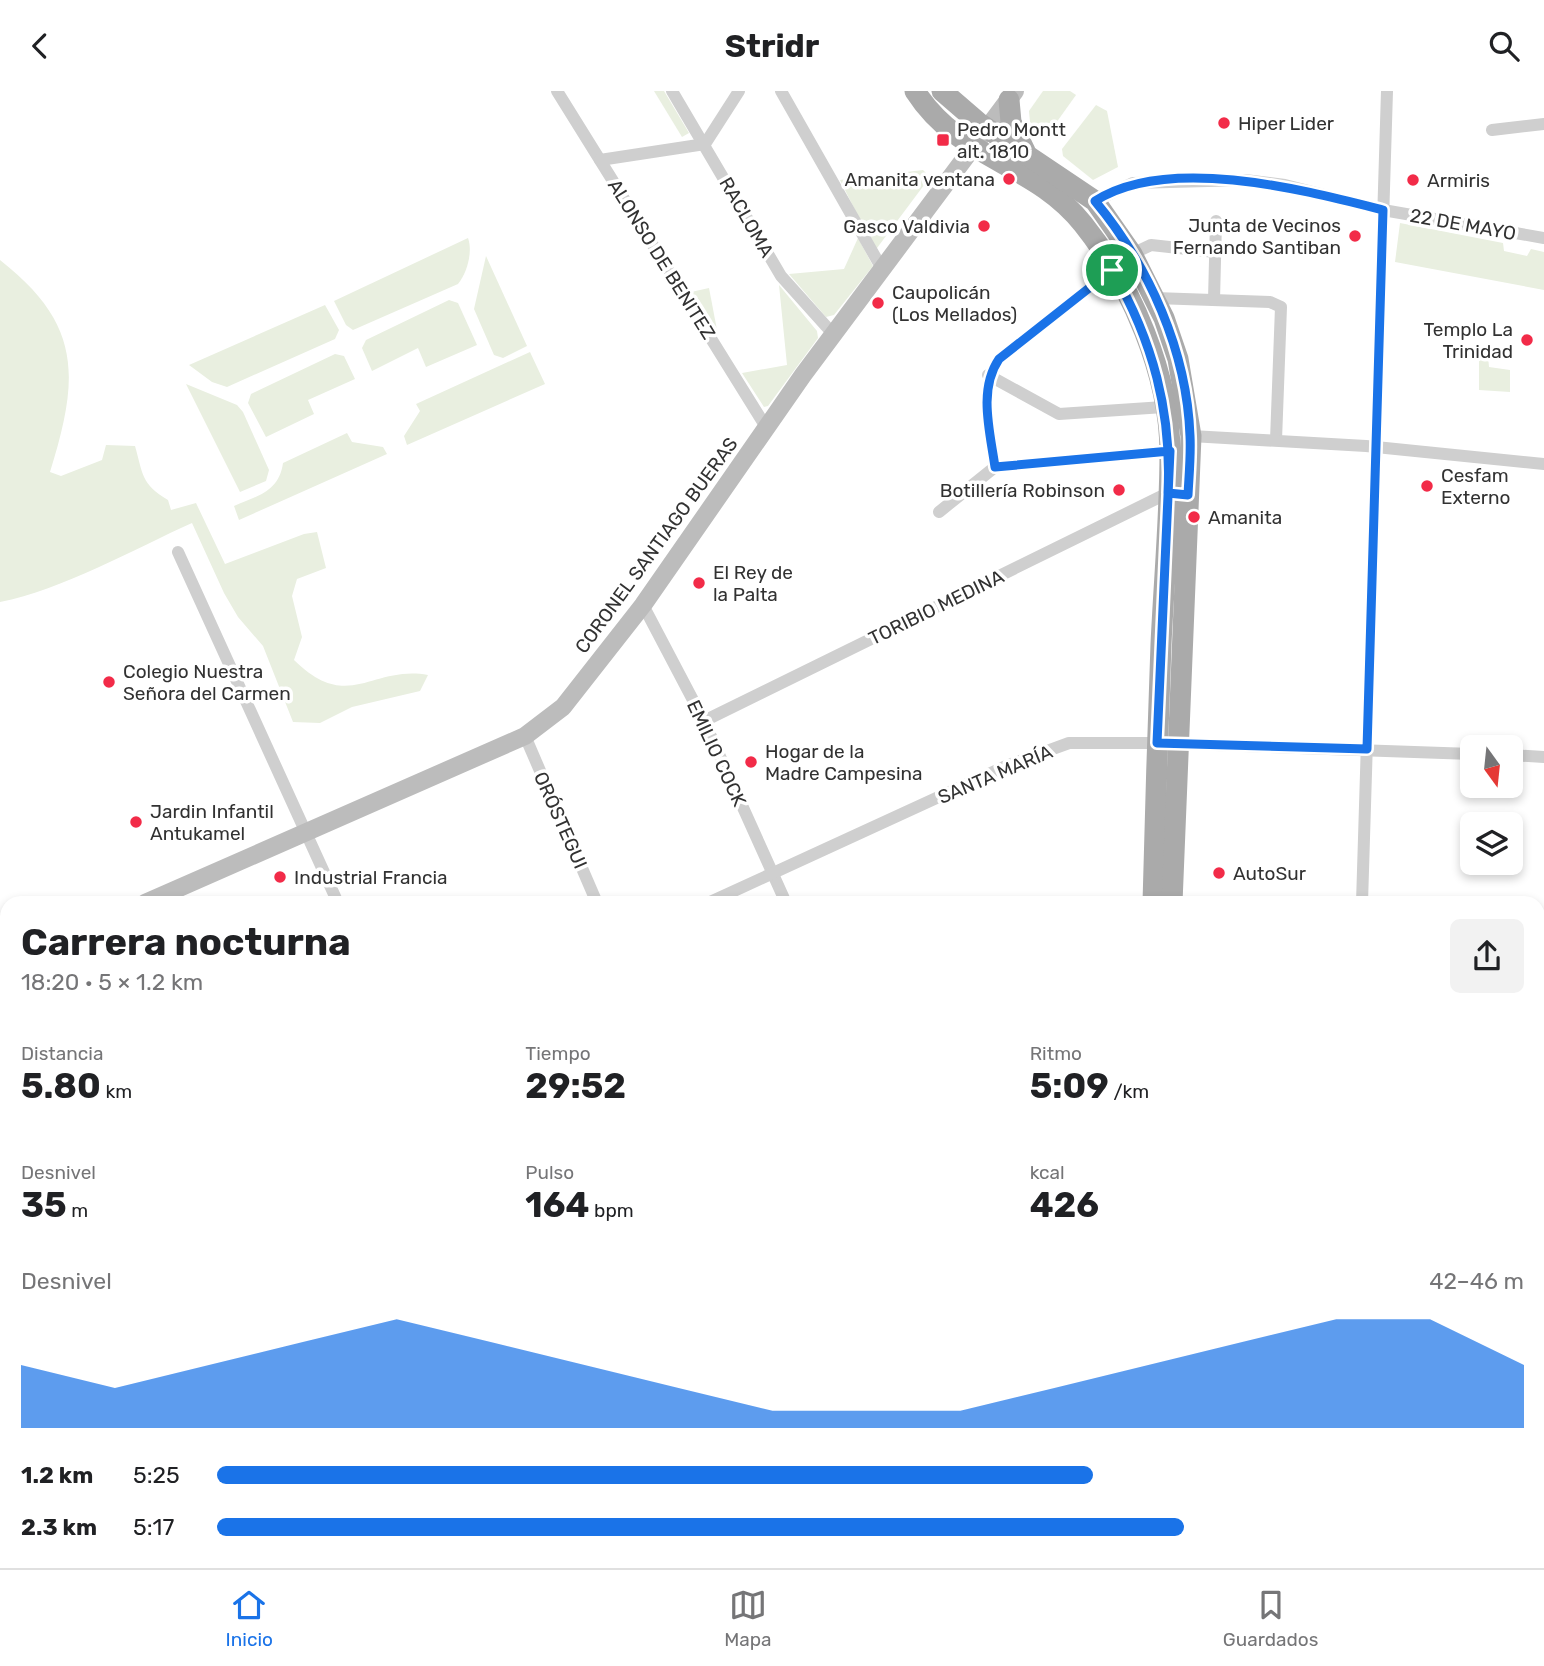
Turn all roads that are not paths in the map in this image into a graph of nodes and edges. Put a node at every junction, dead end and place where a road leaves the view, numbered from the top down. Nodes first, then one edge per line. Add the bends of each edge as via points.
1 (557, 91) edge
2 (671, 91) edge
3 (739, 91) edge
4 (780, 91) edge
5 (915, 91) edge
6 (943, 91) edge
7 (1387, 91) edge
8 (1009, 94) edge
9 (1544, 124) edge
10 (983, 125) junction
11 (1492, 130) dead end
12 (705, 144) junction
13 (969, 146) junction
14 (1024, 151) junction
15 (600, 160) junction
16 (1095, 201) junction
17 (1383, 210) junction
18 (1216, 221) dead end
19 (1544, 238) edge
20 (1215, 252) junction
21 (1132, 254) junction
22 (881, 267) junction
23 (1112, 270) junction
24 (1155, 298) junction
25 (1214, 300) junction
26 (834, 335) junction
27 (988, 375) junction
28 (1164, 407) junction
29 (766, 427) junction
30 (1191, 436) junction
31 (1276, 440) junction
32 (1376, 447) junction
33 (1170, 451) junction
34 (1544, 464) edge
35 (995, 467) junction
36 (1178, 494) junction
37 (939, 512) dead end
38 (178, 552) dead end
39 (643, 605) junction
40 (704, 721) junction
41 (525, 736) junction
42 (1168, 743) junction
43 (1367, 749) junction
44 (1460, 753) edge
45 (1523, 756) edge
46 (1544, 757) edge
47 (306, 834) junction
48 (772, 874) junction
49 (161, 896) edge
50 (335, 896) edge
51 (594, 896) edge
52 (723, 896) edge
53 (783, 896) edge
54 (1154, 896) edge
55 (1172, 896) edge
56 (1362, 896) edge

1 - 15 street, ALONSO DE BENITEZ
2 - 12 street, RACLOMA
3 - 12 street
4 - 22 street
5 - 13 main road via 933,115
6 - 10 main road
7 - 17 street
8 - 10 main road, CORONEL SANTIAGO BUERAS
8 - 14 main road via 1011,122
9 - 11 street
10 - 13 main road, CORONEL SANTIAGO BUERAS
10 - 14 main road
12 - 15 street
12 - 26 street, RACLOMA via 781,276
13 - 22 main road, CORONEL SANTIAGO BUERAS via 941,176 930,201
13 - 23 main road via 1033,179 1061,200 1084,224
14 - 16 main road
15 - 29 street, ALONSO DE BENITEZ
16 - 17 street, 22 DE MAYO via 1133,183 1245,180 1285,185
16 - 21 main road
17 - 19 street, 22 DE MAYO
17 - 32 street
18 - 20 street
20 - 21 street via 1151,245
20 - 25 street
21 - 24 main road
22 - 26 main road, CORONEL SANTIAGO BUERAS
23 - 27 street via 999,359
23 - 28 main road via 1146,336
24 - 25 street
24 - 30 main road via 1178,359
25 - 31 street via 1270,302 1281,307
26 - 29 main road, CORONEL SANTIAGO BUERAS
27 - 28 street via 1059,414
27 - 35 street
28 - 33 main road
29 - 39 main road, CORONEL SANTIAGO BUERAS
30 - 31 street
30 - 36 main road
31 - 32 street
32 - 34 street
32 - 43 street
33 - 35 street
33 - 36 main road
35 - 37 street
36 - 40 street, TORIBIO MEDINA
36 - 42 main road
38 - 47 street
39 - 40 street, EMILIO COCK
39 - 41 main road, CORONEL SANTIAGO BUERAS via 563,707
40 - 48 street, EMILIO COCK
41 - 47 main road, CORONEL SANTIAGO BUERAS
41 - 51 street, ORÓSTEGUI
42 - 43 street, SANTA MARÍA
42 - 48 street, SANTA MARÍA via 1069,743 1006,766
42 - 54 main road
42 - 55 main road
43 - 44 street, SANTA MARÍA
43 - 56 street
45 - 46 street
47 - 49 main road, CORONEL SANTIAGO BUERAS
47 - 50 street
48 - 52 street, SANTA MARÍA
48 - 53 street, EMILIO COCK

